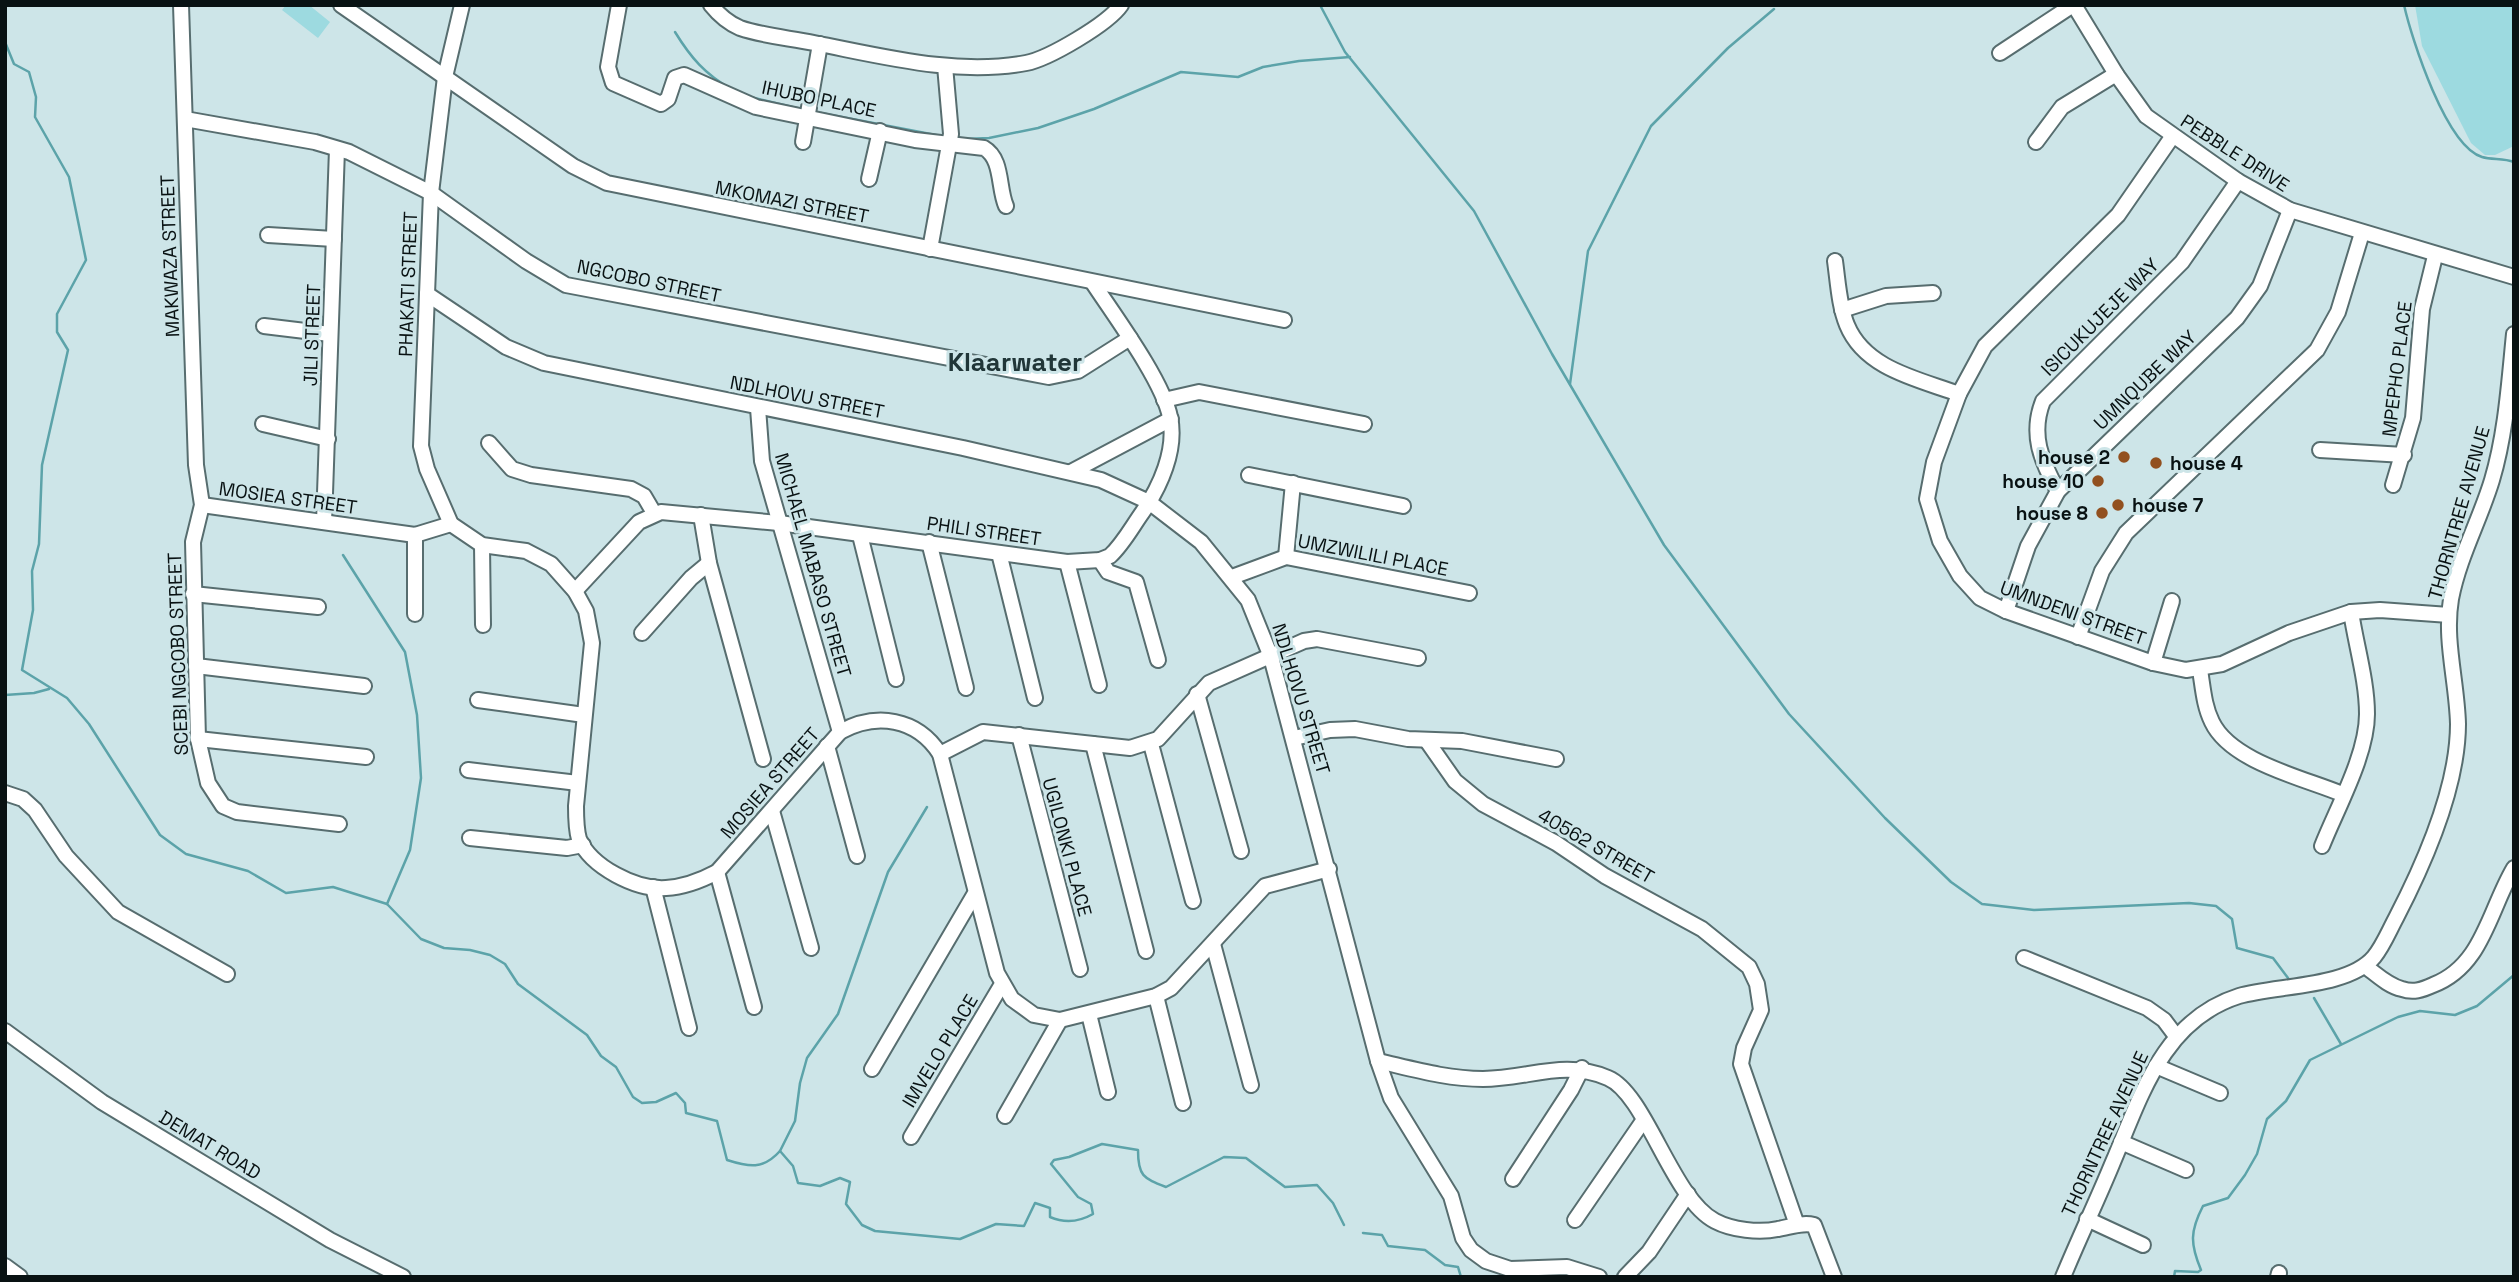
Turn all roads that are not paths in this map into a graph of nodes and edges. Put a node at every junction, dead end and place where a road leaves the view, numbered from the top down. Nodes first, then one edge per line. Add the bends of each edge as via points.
1 (181, 5) edge
2 (341, 5) edge
3 (462, 5) edge
4 (619, 5) edge
5 (711, 5) edge
6 (1121, 5) edge
7 (2073, 5) edge
8 (820, 44) junction
9 (2000, 53) dead end
10 (945, 66) junction
11 (2116, 74) junction
12 (446, 77) junction
13 (808, 116) junction
14 (185, 120) junction
15 (880, 131) junction
16 (2172, 137) junction
17 (803, 142) dead end
18 (2036, 142) dead end
19 (950, 146) junction
20 (337, 149) junction
21 (869, 179) dead end
22 (2238, 181) junction
23 (431, 193) junction
24 (1006, 206) dead end
25 (2290, 210) junction
26 (2362, 233) junction
27 (268, 234) dead end
28 (334, 239) junction
29 (930, 249) junction
30 (2435, 256) junction
31 (1835, 261) dead end
32 (2514, 277) edge
33 (1093, 283) junction
34 (1933, 293) dead end
35 (427, 294) junction
36 (1842, 310) junction
37 (1284, 320) dead end
38 (264, 326) dead end
39 (330, 334) junction
40 (2514, 334) edge
41 (1130, 338) junction
42 (1959, 394) junction
43 (1164, 400) junction
44 (758, 408) junction
45 (1171, 419) junction
46 (263, 424) dead end
47 (1364, 424) dead end
48 (328, 439) junction
49 (489, 443) dead end
50 (2320, 450) dead end
51 (2404, 455) junction
52 (1071, 472) junction
53 (1249, 475) dead end
54 (1293, 483) junction
55 (2393, 485) dead end
56 (2058, 491) junction
57 (1149, 502) junction
58 (202, 505) junction
59 (1403, 506) dead end
60 (654, 513) junction
61 (701, 515) junction
62 (324, 522) junction
63 (779, 523) junction
64 (451, 524) junction
65 (415, 535) junction
66 (860, 535) junction
67 (929, 542) junction
68 (482, 545) junction
69 (999, 553) junction
70 (1286, 557) junction
71 (1100, 560) junction
72 (1067, 562) junction
73 (709, 564) junction
74 (1232, 577) junction
75 (575, 591) junction
76 (1469, 593) dead end
77 (193, 594) junction
78 (2172, 601) dead end
79 (318, 607) dead end
80 (2006, 611) junction
81 (2351, 612) junction
82 (415, 614) dead end
83 (2449, 615) junction
84 (483, 625) dead end
85 (642, 633) dead end
86 (2078, 637) junction
87 (1272, 657) junction
88 (1418, 658) dead end
89 (1158, 660) dead end
90 (2153, 663) junction
91 (196, 666) junction
92 (2200, 670) junction
93 (895, 680) dead end
94 (1099, 685) dead end
95 (364, 686) dead end
96 (965, 688) dead end
97 (1197, 694) junction
98 (1035, 698) dead end
99 (478, 700) dead end
100 (584, 715) junction
101 (840, 732) junction
102 (1018, 735) junction
103 (1294, 738) junction
104 (198, 739) junction
105 (1427, 741) junction
106 (1093, 744) junction
107 (1151, 744) junction
108 (827, 746) junction
109 (940, 754) junction
110 (366, 757) dead end
111 (763, 759) dead end
112 (1556, 759) dead end
113 (468, 770) dead end
114 (578, 783) junction
115 (5, 793) edge
116 (2342, 794) junction
117 (772, 811) junction
118 (339, 824) dead end
119 (470, 838) dead end
120 (583, 845) junction
121 (2322, 846) dead end
122 (1241, 850) dead end
123 (858, 856) dead end
124 (2514, 868) edge
125 (1329, 869) junction
126 (718, 872) junction
127 (653, 887) junction
128 (974, 895) junction
129 (1193, 901) dead end
130 (1213, 944) junction
131 (811, 948) dead end
132 (1146, 951) dead end
133 (2024, 958) dead end
134 (2365, 966) junction
135 (1080, 969) dead end
136 (227, 974) dead end
137 (1002, 984) junction
138 (1156, 996) junction
139 (754, 1007) dead end
140 (1089, 1014) junction
141 (1060, 1020) junction
142 (690, 1028) dead end
143 (5, 1031) edge
144 (2176, 1036) junction
145 (1378, 1060) junction
146 (2156, 1066) junction
147 (1582, 1068) junction
148 (872, 1069) dead end
149 (1251, 1085) dead end
150 (1108, 1091) dead end
151 (2220, 1093) dead end
152 (1183, 1103) dead end
153 (1005, 1116) dead end
154 (1643, 1121) junction
155 (911, 1137) dead end
156 (2121, 1142) junction
157 (2186, 1170) dead end
158 (1513, 1180) dead end
159 (1688, 1194) junction
160 (2087, 1219) junction
161 (1574, 1220) dead end
162 (1797, 1225) junction
163 (2143, 1245) dead end
164 (5, 1266) edge
165 (20, 1277) edge
166 (403, 1277) edge
167 (1599, 1277) edge
168 (1625, 1277) edge
169 (1834, 1277) edge
170 (2063, 1277) edge

1 - 14 street, MAKWAZA STREET
2 - 12 street, MKOMAZI STREET
3 - 12 street, PHAKATI STREET
4 - 13 street, IHUBO PLACE via 610,79 661,104 668,99 675,78 684,75 756,107
5 - 8 street via 740,28
6 - 10 street via 1091,29 1029,62 990,68
7 - 9 street
7 - 11 street, PEBBLE DRIVE
8 - 10 street
8 - 13 street
10 - 19 street
11 - 16 street, PEBBLE DRIVE via 2146,116
11 - 18 street via 2062,107
12 - 23 street, PHAKATI STREET
12 - 29 street, MKOMAZI STREET via 579,171 607,183
13 - 15 street, IHUBO PLACE
13 - 17 street
14 - 20 street, NGCOBO STREET
14 - 58 street, MAKWAZA STREET via 196,465
15 - 19 street, IHUBO PLACE
15 - 21 street
16 - 22 street, PEBBLE DRIVE
16 - 42 street, UMNDENI STREET via 2118,215 1985,346
19 - 24 street, IHUBO PLACE via 979,146 990,152
19 - 29 street
20 - 23 street, NGCOBO STREET
20 - 28 street, JILI STREET
22 - 25 street, PEBBLE DRIVE
22 - 56 street, ISICUKUJEJE WAY via 2182,262 2043,401 2037,442
23 - 35 street, PHAKATI STREET
23 - 41 street, NGCOBO STREET via 566,285 1037,376 1078,371
25 - 26 street, PEBBLE DRIVE
25 - 56 street, UMNQUBE WAY via 2260,286 2237,318
26 - 30 street, PEBBLE DRIVE
26 - 86 street via 2327,337 2126,533 2102,571
27 - 28 street
28 - 39 street, JILI STREET
29 - 33 street, MKOMAZI STREET
30 - 32 street, PEBBLE DRIVE
30 - 51 street, MPEPHO PLACE via 2422,309 2413,418
31 - 36 street
33 - 37 street, MKOMAZI STREET
33 - 41 street
34 - 36 street via 1886,296
35 - 44 street, NDLHOVU STREET via 524,357
35 - 64 street, PHAKATI STREET via 421,446
36 - 42 street via 1855,340 1879,363
38 - 39 street
39 - 48 street, JILI STREET
40 - 83 street, THORNTREE AVENUE via 2502,440
41 - 43 street
42 - 80 street, UMNDENI STREET via 1929,480 1931,518 1960,576 1980,598
43 - 45 street
43 - 47 street via 1199,391
44 - 52 street, NDLHOVU STREET
44 - 63 street, MICHAEL MABASO STREET via 762,461
45 - 52 street
45 - 57 street via 1171,445
46 - 48 street
48 - 62 street, JILI STREET
49 - 60 street via 512,469 631,489 644,496
50 - 51 street
51 - 55 street, MPEPHO PLACE
52 - 57 street, NDLHOVU STREET
53 - 54 street
54 - 59 street
54 - 70 street
56 - 80 street, UMNQUBE WAY via 2034,533
57 - 71 street via 1117,550
57 - 74 street, NDLHOVU STREET via 1201,542
58 - 62 street, MOSIEA STREET
58 - 77 street, SCEBI NGCOBO STREET via 193,542
60 - 61 street, PHILI STREET
60 - 75 street via 639,522
61 - 63 street, PHILI STREET
61 - 73 street
62 - 65 street, MOSIEA STREET
63 - 66 street, PHILI STREET
63 - 101 street, MICHAEL MABASO STREET
64 - 65 street, MOSIEA STREET
64 - 68 street
65 - 82 street
66 - 67 street, PHILI STREET
66 - 93 street
67 - 69 street, PHILI STREET
67 - 96 street
68 - 75 street via 540,557
68 - 84 street
69 - 72 street, PHILI STREET
69 - 98 street
70 - 74 street, UMZWILILI PLACE
70 - 76 street, UMZWILILI PLACE
71 - 72 street, PHILI STREET
71 - 89 street via 1108,572 1136,582
72 - 94 street
73 - 85 street
73 - 111 street
74 - 87 street, NDLHOVU STREET via 1248,600
75 - 100 street via 591,633
77 - 79 street
77 - 91 street, SCEBI NGCOBO STREET
78 - 90 street
80 - 86 street, UMNDENI STREET
81 - 83 street, UMNDENI STREET
81 - 92 street, UMNDENI STREET
81 - 116 street via 2367,715 2360,753
83 - 134 street, THORNTREE AVENUE via 2458,725 2447,790 2432,841 2409,893 2378,952
86 - 90 street, UMNDENI STREET
87 - 88 street via 1317,639
87 - 97 street via 1223,675
87 - 103 street, NDLHOVU STREET
90 - 92 street, UMNDENI STREET
91 - 95 street
91 - 104 street, SCEBI NGCOBO STREET
92 - 116 street via 2205,704 2224,739 2255,759
97 - 107 street
97 - 122 street
99 - 100 street
100 - 114 street
101 - 108 street, MOSIEA STREET
101 - 109 street, MOSIEA STREET via 869,721 901,723 932,741
102 - 106 street
102 - 109 street via 977,733
102 - 135 street, UGILONKI PLACE
103 - 105 street via 1355,729
103 - 125 street, NDLHOVU STREET
104 - 110 street
104 - 118 street, SCEBI NGCOBO STREET via 208,783 223,806 251,815
105 - 112 street via 1462,741
105 - 162 street, 40562 STREET via 1455,780 1483,804 1702,929 1743,960 1754,976 1762,1010 1741,1064
106 - 107 street via 1130,748
106 - 132 street
107 - 129 street
108 - 117 street, MOSIEA STREET
108 - 123 street
109 - 128 street
113 - 114 street
114 - 120 street via 577,828
115 - 136 street via 23,799 35,810 66,856 118,912
116 - 121 street
117 - 126 street, MOSIEA STREET
117 - 131 street
119 - 120 street via 567,848
120 - 127 street, MOSIEA STREET via 601,866
124 - 134 street via 2473,953 2446,980 2420,990 2403,990
125 - 130 street via 1265,886
125 - 145 street, NDLHOVU STREET
126 - 127 street, MOSIEA STREET via 686,884
126 - 139 street
127 - 142 street
128 - 137 street
128 - 148 street
130 - 138 street via 1187,974
130 - 149 street
133 - 144 street via 2147,1008
134 - 144 street, THORNTREE AVENUE via 2316,982 2232,999 2206,1011
137 - 141 street via 1012,999 1034,1015
137 - 155 street, IMVELO PLACE
138 - 140 street
138 - 152 street
140 - 141 street
140 - 150 street
141 - 153 street
143 - 166 street, DEMAT ROAD via 102,1102 330,1240
144 - 146 street, THORNTREE AVENUE
145 - 147 street via 1460,1078
145 - 167 street, NDLHOVU STREET via 1391,1098 1451,1196 1471,1250 1510,1269 1567,1267
146 - 151 street
146 - 156 street, THORNTREE AVENUE
147 - 154 street via 1618,1084
147 - 158 street
154 - 159 street
154 - 161 street
156 - 157 street
156 - 160 street, THORNTREE AVENUE
159 - 162 street via 1714,1221 1738,1229 1775,1230
159 - 168 street via 1649,1252
160 - 163 street
160 - 170 street, THORNTREE AVENUE
162 - 169 street via 1816,1227
164 - 165 street

